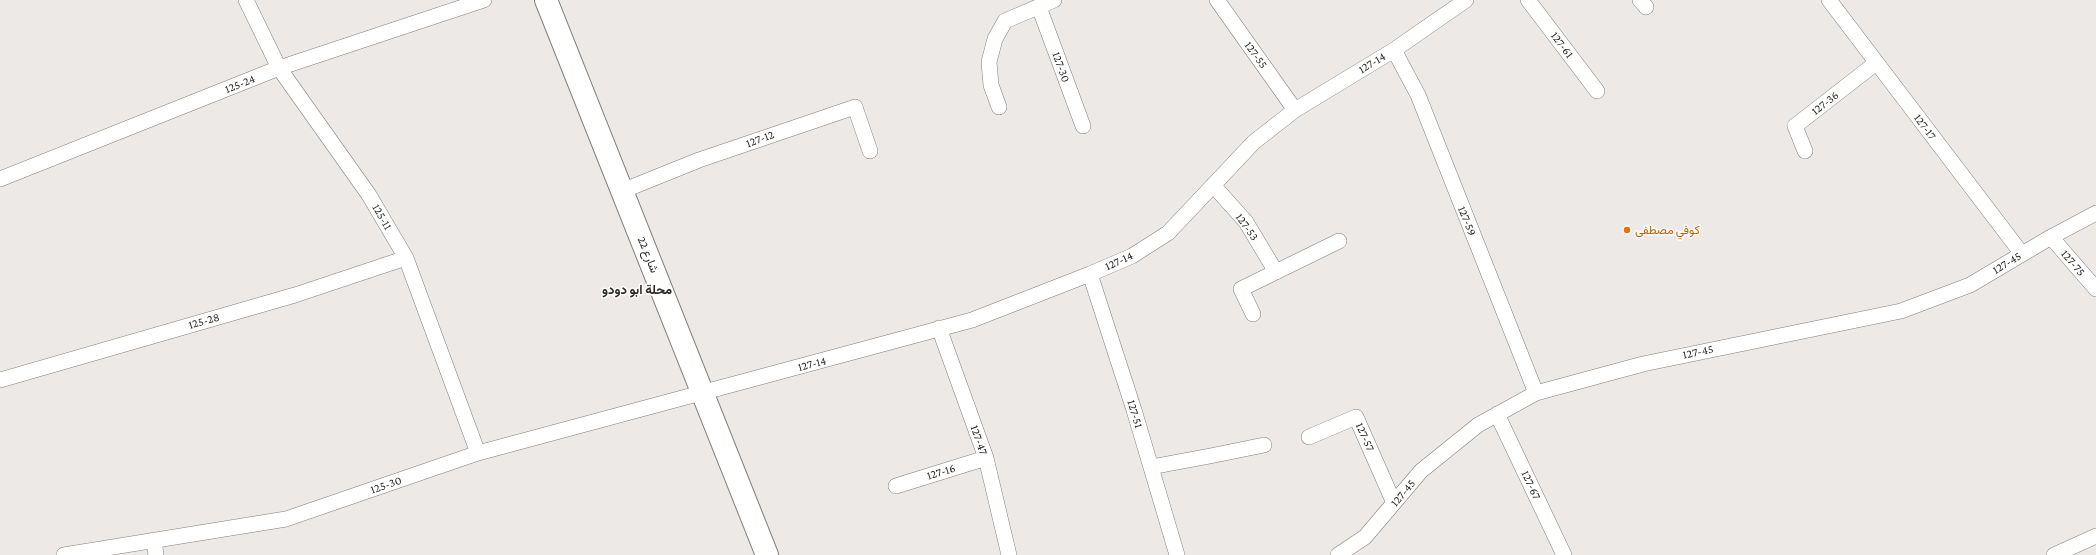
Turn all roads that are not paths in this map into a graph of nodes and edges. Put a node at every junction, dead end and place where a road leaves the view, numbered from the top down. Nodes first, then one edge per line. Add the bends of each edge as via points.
1 (246, 0) edge
2 (484, 0) edge
3 (546, 0) edge
4 (1054, 0) edge
5 (1216, 0) edge
6 (1466, 0) edge
7 (1528, 0) edge
8 (1829, 0) edge
9 (1039, 7) junction
10 (1394, 50) junction
11 (1876, 62) junction
12 (278, 68) junction
13 (1597, 91) dead end
14 (999, 107) dead end
15 (1295, 110) junction
16 (1083, 126) dead end
17 (870, 151) dead end
18 (1805, 151) dead end
19 (0, 179) edge
20 (1213, 185) junction
21 (622, 191) junction
22 (2096, 213) edge
23 (2051, 237) junction
24 (1339, 241) dead end
25 (2022, 254) junction
26 (406, 258) junction
27 (1276, 272) junction
28 (1090, 274) junction
29 (2096, 289) edge
30 (1253, 314) dead end
31 (939, 328) junction
32 (0, 380) edge
33 (1536, 393) junction
34 (703, 394) junction
35 (1497, 414) junction
36 (1309, 437) dead end
37 (1264, 445) dead end
38 (478, 454) junction
39 (986, 458) junction
40 (1151, 467) junction
41 (896, 486) dead end
42 (1394, 503) junction
43 (2096, 536) edge
44 (155, 548) edge
45 (64, 555) edge
46 (767, 555) edge
47 (1009, 555) edge
48 (1177, 555) edge
49 (1338, 555) edge
50 (1564, 555) edge
51 (2054, 555) edge

1 - 12 lane, 125-11
2 - 12 lane, 125-24
3 - 21 street, شارع 22
4 - 9 lane
5 - 15 lane, 127-55
6 - 10 lane, 127-14
7 - 13 lane, 127-61
8 - 11 lane, 127-17
9 - 14 lane via 1005,21 995,38 989,62 991,85
9 - 16 lane, 127-30
10 - 15 lane, 127-14
10 - 33 lane, 127-59 via 1418,95
11 - 18 lane, 127-36 via 1795,126
11 - 25 lane, 127-17
12 - 19 lane, 125-24
12 - 26 lane, 125-11 via 369,195
15 - 20 lane, 127-14 via 1254,142
17 - 21 lane, 127-12 via 855,107 707,157
20 - 27 lane, 127-53 via 1246,222
20 - 28 lane, 127-14 via 1168,233 1132,256
21 - 34 street, شارع 22
22 - 23 lane, 127-45
23 - 25 lane, 127-45
23 - 29 lane, 127-75
24 - 27 lane
25 - 33 lane, 127-45 via 1970,285 1901,311 1643,364
26 - 32 lane, 125-28 via 295,296
26 - 38 lane, 125-11
27 - 30 lane via 1241,289
28 - 31 lane, 127-14 via 972,320
28 - 40 lane, 127-51
31 - 34 lane, 127-14
31 - 39 lane, 127-47
33 - 35 lane, 127-45
34 - 38 lane, 125-30
34 - 46 street, شارع 22
35 - 42 lane, 127-45 via 1478,425 1421,471
35 - 50 lane, 127-67
36 - 42 lane, 127-57 via 1356,417
37 - 40 lane
38 - 44 lane, 125-30 via 286,519
39 - 41 lane, 127-16
39 - 47 lane, 127-47
40 - 48 lane, 127-51
42 - 49 lane, 127-45 via 1365,537
43 - 51 lane
44 - 45 lane, 125-30

